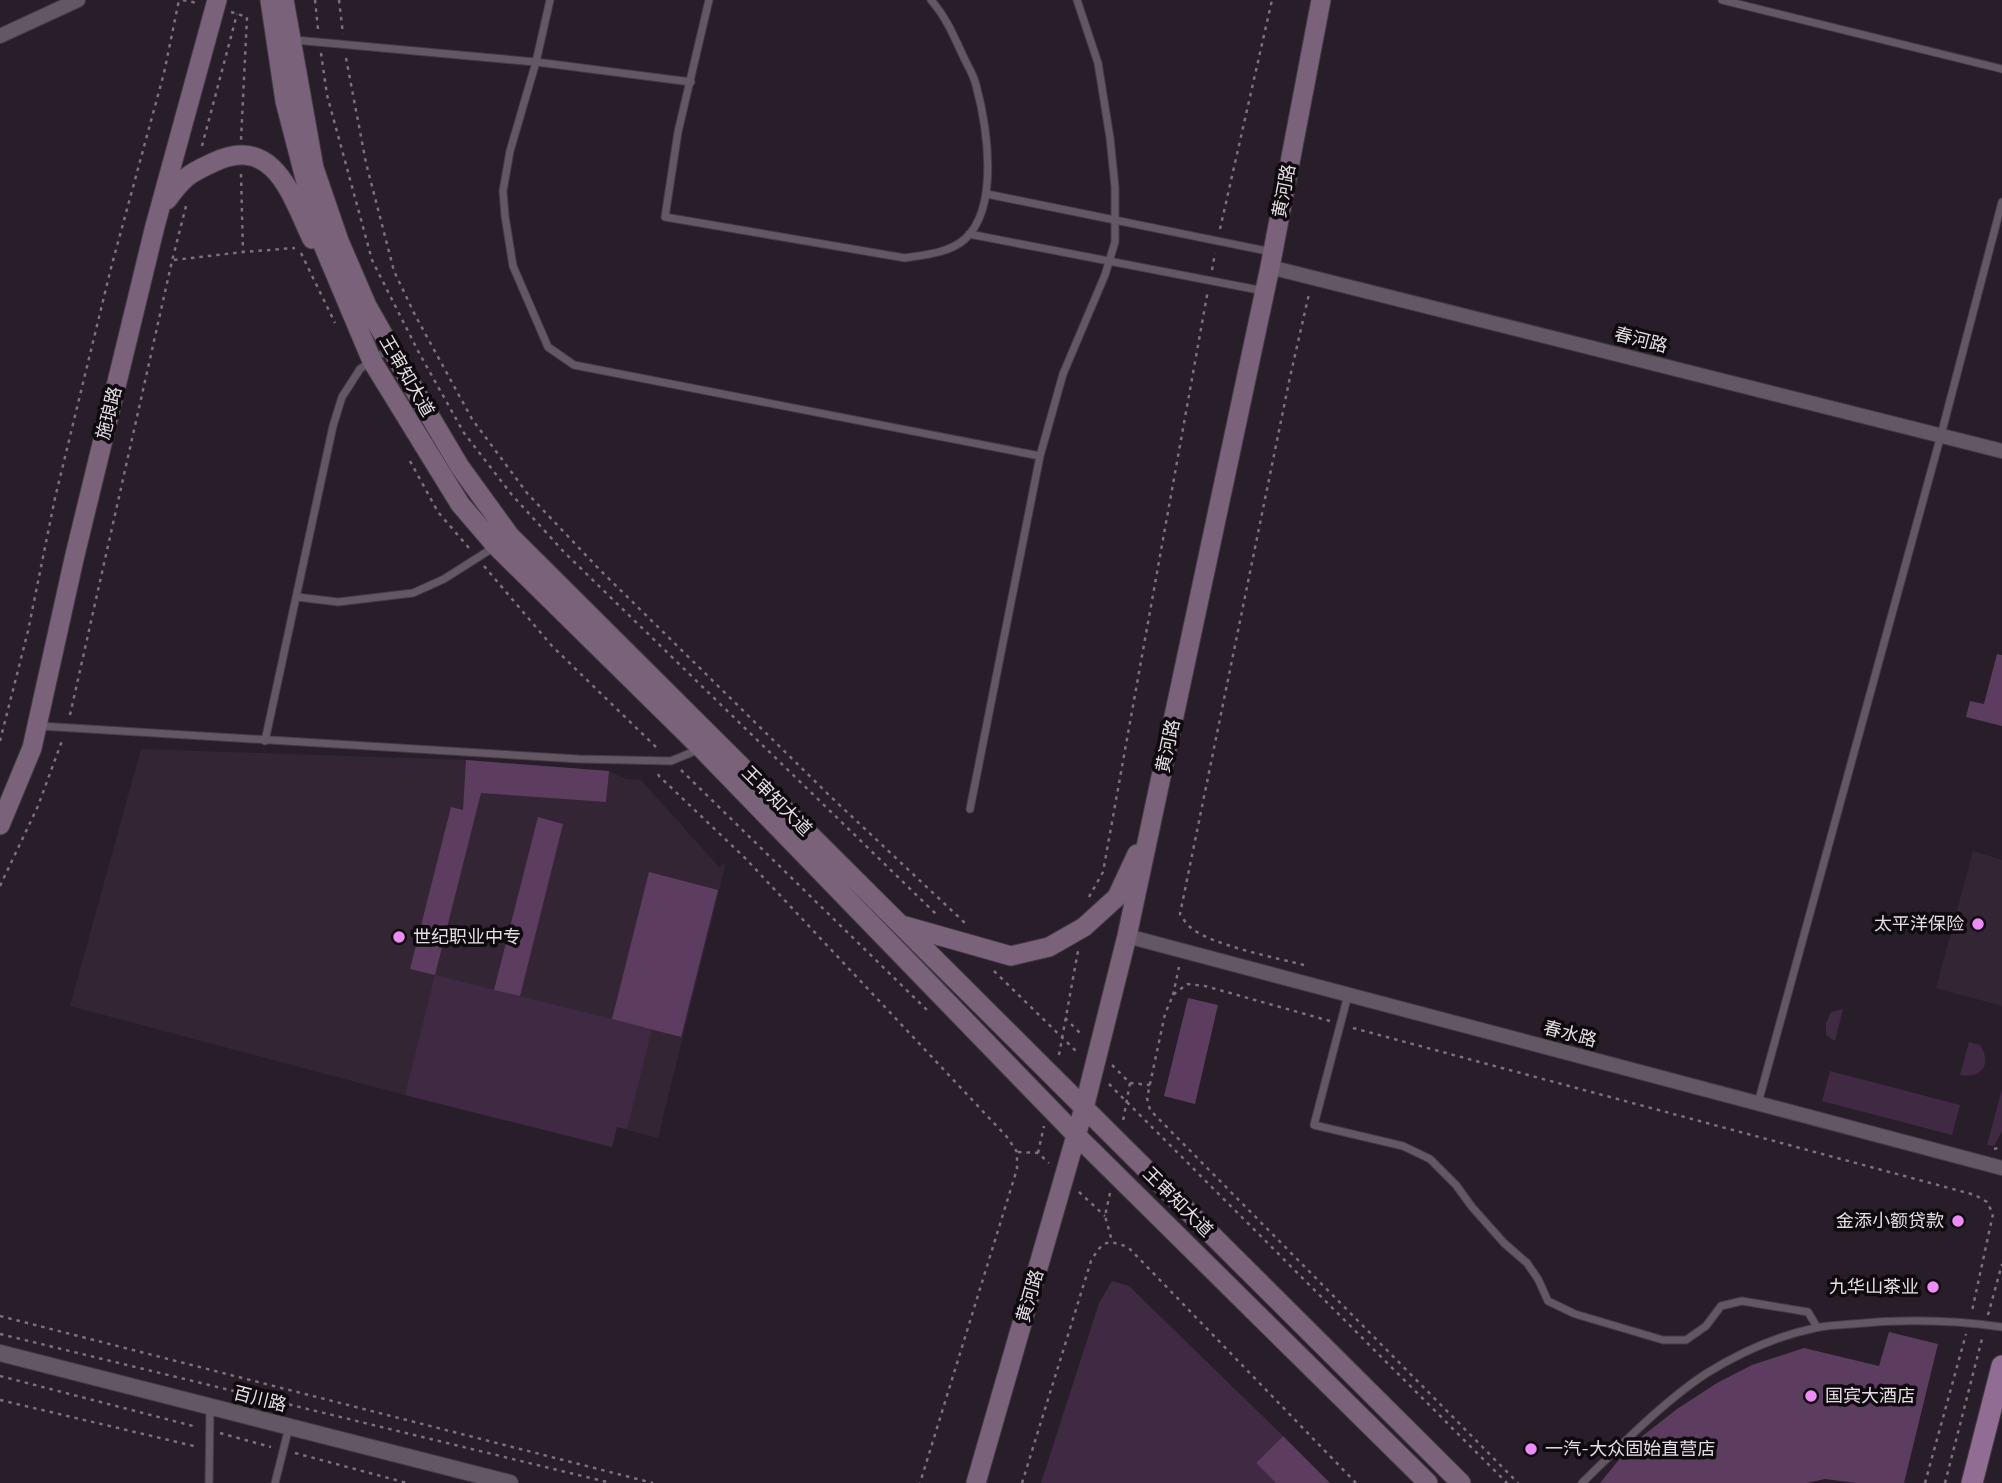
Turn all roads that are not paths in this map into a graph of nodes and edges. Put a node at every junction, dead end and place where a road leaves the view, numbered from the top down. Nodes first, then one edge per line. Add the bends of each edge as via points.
1 (78, 0) edge
2 (217, 0) edge
3 (270, 0) edge
4 (284, 0) edge
5 (550, 0) edge
6 (709, 0) edge
7 (932, 0) edge
8 (1077, 0) edge
9 (1321, 0) edge
10 (1721, 0) edge
11 (196, 1) edge
12 (0, 36) edge
13 (290, 40) junction
14 (536, 62) junction
15 (2002, 69) edge
16 (691, 82) junction
17 (987, 194) junction
18 (2002, 202) edge
19 (160, 209) junction
20 (1116, 220) junction
21 (969, 234) junction
22 (1271, 260) junction
23 (1111, 261) junction
24 (332, 269) junction
25 (1265, 291) junction
26 (367, 306) junction
27 (391, 348) junction
28 (372, 360) junction
29 (1941, 435) junction
30 (2002, 451) edge
31 (1040, 456) junction
32 (503, 541) junction
33 (297, 597) junction
34 (37, 726) junction
35 (265, 741) junction
36 (709, 745) junction
37 (0, 796) edge
38 (970, 809) dead end
39 (0, 825) edge
40 (1151, 825) junction
41 (901, 925) junction
42 (1127, 936) junction
43 (1348, 995) junction
44 (1758, 1104) junction
45 (1084, 1108) junction
46 (1076, 1135) junction
47 (2002, 1168) edge
48 (1818, 1327) junction
49 (2002, 1327) edge
50 (0, 1353) edge
51 (2002, 1366) edge
52 (210, 1405) junction
53 (2002, 1419) edge
54 (289, 1426) junction
55 (209, 1483) edge
56 (275, 1483) edge
57 (510, 1483) edge
58 (976, 1483) edge
59 (1428, 1483) edge
60 (1461, 1483) edge
61 (1582, 1483) edge
62 (1972, 1483) edge
63 (1985, 1483) edge

1 - 12 street
2 - 19 main road, 施琅路
3 - 24 main road via 285,101
4 - 13 main road, 王审知大道
5 - 14 lane
6 - 16 lane
7 - 17 lane via 976,83
8 - 20 lane via 1098,63
9 - 22 main road, 黄河路
10 - 15 lane
11 - 37 main road, 施琅路 via 39,689
13 - 14 lane
13 - 26 main road, 王审知大道 via 314,168
14 - 16 lane
14 - 31 lane via 503,191 513,266 548,347 574,365
16 - 21 lane via 665,217 905,258 935,254
17 - 20 lane
17 - 21 lane
18 - 29 lane
19 - 24 main road via 182,179 220,159 240,153 262,159 284,181 312,240
19 - 34 main road, 施琅路
20 - 22 lane via 1217,241
20 - 23 lane
21 - 23 lane
22 - 25 main road, 黄河路
22 - 29 street, 春河路 via 1313,277
23 - 25 lane
23 - 31 lane via 1063,374
24 - 26 main road
24 - 28 main road
25 - 40 main road, 黄河路
26 - 27 main road, 王审知大道
27 - 28 lane
27 - 32 main road, 王审知大道
28 - 32 main road via 460,504
28 - 33 lane via 360,369 342,397
29 - 30 street, 春河路
29 - 44 lane
31 - 38 lane
32 - 33 lane via 413,593 338,602
32 - 36 main road, 王审知大道
33 - 35 lane
34 - 35 lane
34 - 39 main road, 施琅路
35 - 36 lane via 655,761 671,761
36 - 41 main road, 王审知大道
36 - 46 main road
40 - 41 main road via 1117,897 1084,928 1049,947 1011,956 970,937
40 - 42 main road, 黄河路
41 - 45 main road, 王审知大道
42 - 43 street, 春水路
42 - 45 main road, 黄河路
43 - 44 street, 春水路
43 - 48 lane via 1314,1125 1403,1146 1430,1159 1527,1264 1548,1301 1575,1314 1663,1340 1686,1340 1706,1326 1721,1306 1742,1301 1808,1312
44 - 47 street, 春水路
45 - 46 main road, 黄河路
45 - 60 main road, 王审知大道
46 - 58 main road, 黄河路
46 - 59 main road
48 - 49 lane via 1874,1321
48 - 61 lane via 1743,1353 1705,1374
50 - 52 street, 百川路
51 - 62 main road
52 - 54 street, 百川路
52 - 55 lane
53 - 63 main road
54 - 56 lane
54 - 57 street, 百川路

